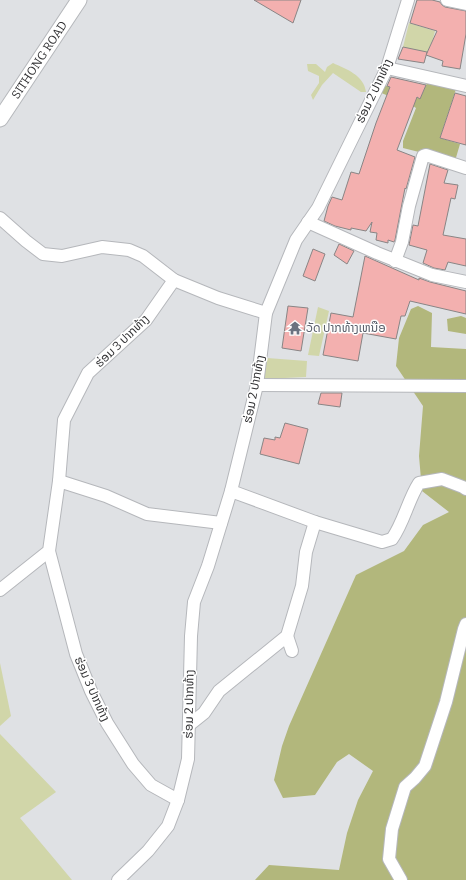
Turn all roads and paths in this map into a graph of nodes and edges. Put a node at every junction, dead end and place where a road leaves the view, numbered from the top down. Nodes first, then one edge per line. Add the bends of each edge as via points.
1 (79, 0) edge
2 (408, 0) edge
3 (446, 0) edge
4 (466, 4) edge
5 (387, 68) junction
6 (466, 86) edge
7 (0, 119) edge
8 (466, 168) edge
9 (0, 218) edge
10 (308, 222) junction
11 (395, 261) junction
12 (174, 280) junction
13 (466, 282) edge
14 (266, 313) junction
15 (258, 385) junction
16 (466, 386) edge
17 (59, 481) junction
18 (466, 489) edge
19 (231, 491) junction
20 (315, 522) junction
21 (221, 523) junction
22 (49, 551) junction
23 (0, 590) edge
24 (466, 624) edge
25 (288, 636) junction
26 (292, 651) dead end
27 (189, 725) junction
28 (178, 800) junction
29 (118, 880) edge
30 (401, 880) edge

1 - 7 main road, SITHONG ROAD
2 - 5 street, ຮ່ອມ 2 ປາກທ້າງ
3 - 4 street
5 - 6 street
5 - 10 street, ຮ່ອມ 2 ປາກທ້າງ via 318,208
8 - 11 street via 423,156
9 - 12 street via 43,254 62,256 102,247 129,250 143,256
10 - 11 street
10 - 14 street, ຮ່ອມ 2 ປາກທ້າງ via 296,240
11 - 13 street via 432,275
12 - 14 street via 218,298
12 - 17 street, ຮ່ອມ 3 ປາກທ້າງ via 146,320 88,373 64,420
14 - 15 street, ຮ່ອມ 2 ປາກທ້າງ
15 - 16 street
15 - 19 street, ຮ່ອມ 2 ປາກທ້າງ
17 - 21 street via 106,496 147,514
17 - 22 street, ຮ່ອມ 3 ປາກທ້າງ
18 - 20 street via 442,479 419,483 392,540 382,542
19 - 20 street
19 - 21 street, ຮ່ອມ 2 ປາກທ້າງ
20 - 25 street via 306,552 302,586
21 - 27 street, ຮ່ອມ 2 ປາກທ້າງ via 194,602
22 - 23 street
22 - 28 street, ຮ່ອມ 3 ປາກທ້າງ via 76,654 107,723 133,764 151,785
24 - 30 street via 446,702 425,766 405,787 392,829 389,859
25 - 26 street
25 - 27 street via 219,692 204,713
27 - 28 street, ຮ່ອມ 2 ປາກທ້າງ via 188,759
28 - 29 street, ຮ່ອມ 2 ປາກທ້າງ via 168,826 148,851

